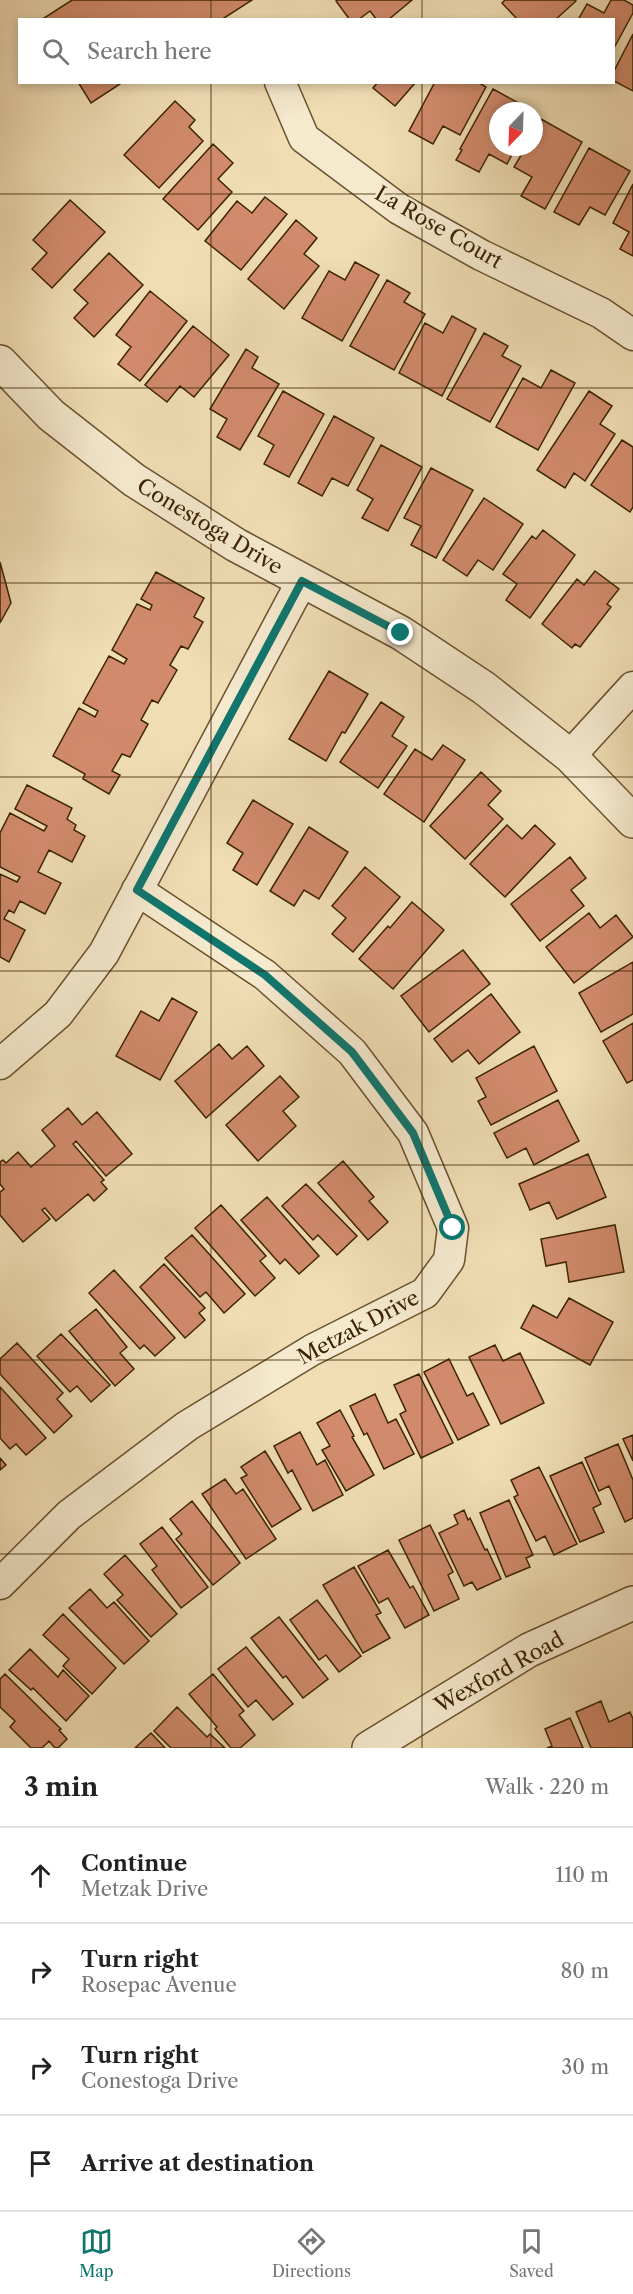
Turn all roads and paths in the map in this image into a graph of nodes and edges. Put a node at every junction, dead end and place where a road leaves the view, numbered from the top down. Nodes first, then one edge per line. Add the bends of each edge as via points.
1 (281, 84) edge
2 (633, 335) edge
3 (0, 362) edge
4 (302, 581) junction
5 (633, 687) edge
6 (570, 756) junction
7 (633, 821) edge
8 (137, 890) junction
9 (0, 1064) edge
10 (0, 1584) edge
11 (633, 1603) edge
12 (369, 1748) edge

1 - 2 street, La Rose Court via 304,138 399,209 481,255 601,313
3 - 4 street, Conestoga Drive via 51,415 134,480 236,545
4 - 6 street, Conestoga Drive via 401,633 484,688
4 - 8 street
5 - 6 street
6 - 7 street, Conestoga Drive
8 - 9 street via 104,953 58,1014
8 - 10 street, Metzak Drive via 265,975 352,1052 413,1133 453,1228 449,1260 425,1293 312,1350 186,1426 69,1515
11 - 12 street, Wexford Road via 529,1650

